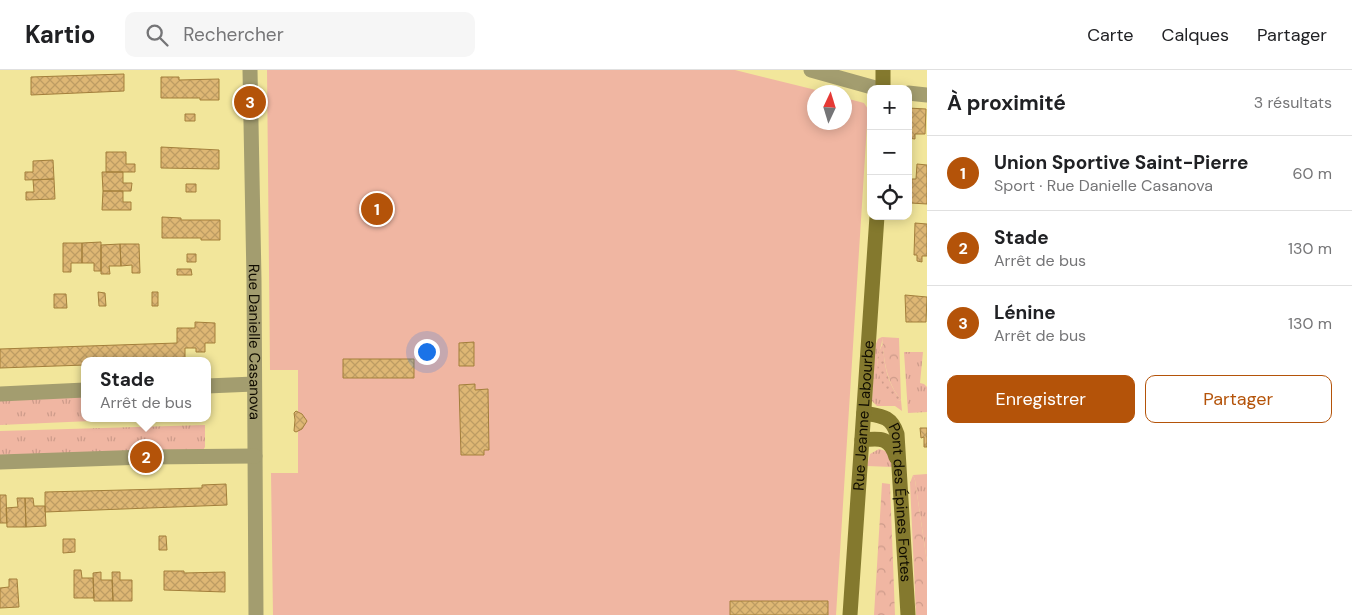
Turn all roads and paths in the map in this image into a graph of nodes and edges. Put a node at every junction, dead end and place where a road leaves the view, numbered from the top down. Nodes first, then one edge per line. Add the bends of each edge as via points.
1 (250, 70) edge
2 (811, 70) edge
3 (883, 70) edge
4 (867, 85) edge
5 (881, 85) edge
6 (912, 94) edge
7 (927, 95) edge
8 (877, 220) edge
9 (254, 384) junction
10 (211, 386) edge
11 (81, 390) edge
12 (0, 394) edge
13 (864, 413) junction
14 (862, 440) junction
15 (255, 456) junction
16 (0, 462) edge
17 (900, 470) junction
18 (256, 615) edge
19 (850, 615) edge
20 (908, 615) edge

1 - 9 street, Rue Danielle Casanova
2 - 4 street
3 - 5 street
6 - 7 street
8 - 13 street, Rue Jeanne Labourbe
9 - 10 street
9 - 15 street, Rue Danielle Casanova
11 - 12 street
13 - 14 street, Rue Jeanne Labourbe
13 - 17 street, Pont des Épines Fortes via 882,416 892,422 897,434
14 - 17 street via 878,438 888,442 896,454
14 - 19 street, Rue Jeanne Labourbe
15 - 16 street
15 - 18 street, Rue Danielle Casanova
17 - 20 street, Pont des Épines Fortes

